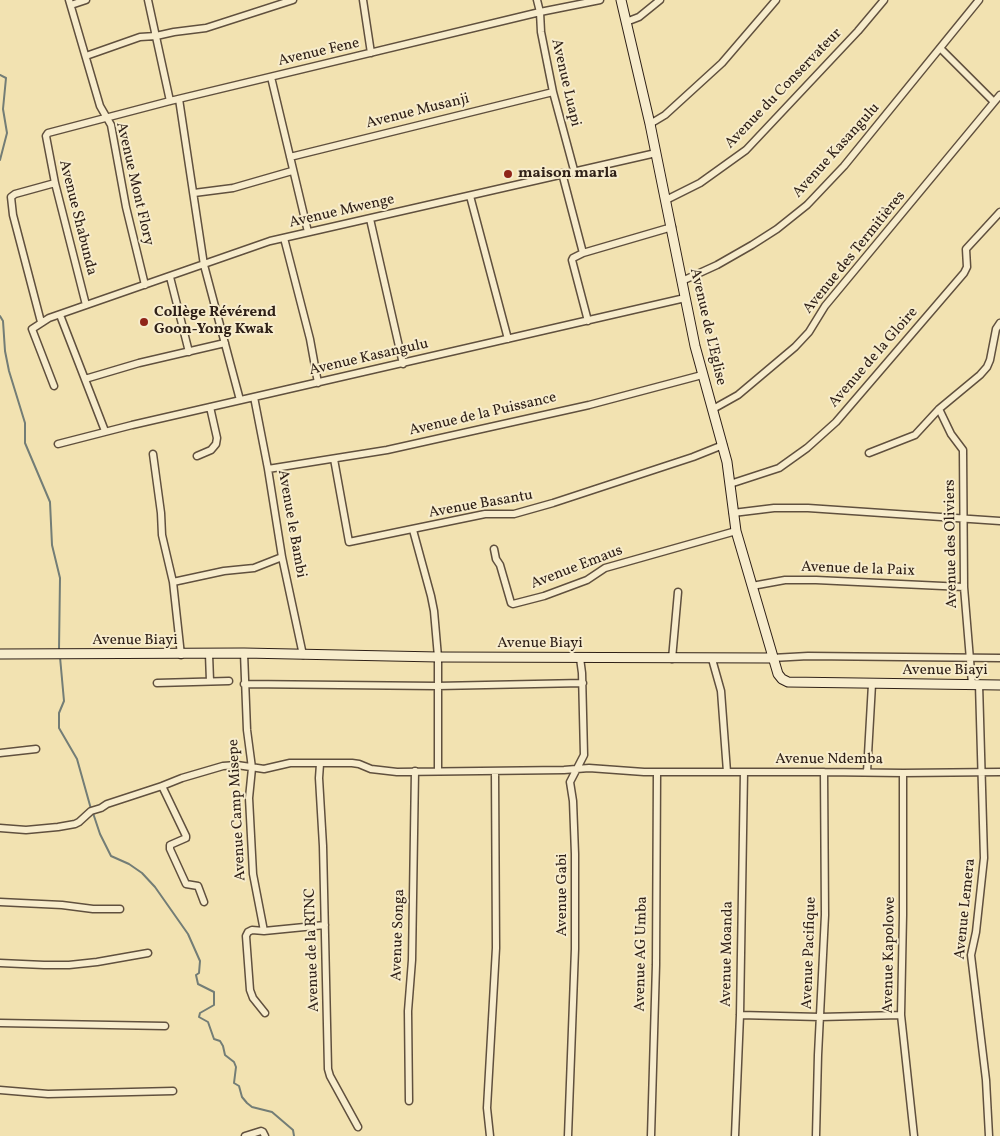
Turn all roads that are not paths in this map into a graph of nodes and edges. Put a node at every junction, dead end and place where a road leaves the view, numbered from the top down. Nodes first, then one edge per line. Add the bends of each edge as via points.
1 (86, 0) edge
2 (148, 0) edge
3 (293, 0) edge
4 (363, 0) edge
5 (537, 0) edge
6 (600, 0) edge
7 (621, 0) edge
8 (660, 0) edge
9 (776, 0) edge
10 (884, 0) edge
11 (979, 0) edge
12 (70, 2) edge
13 (540, 12) junction
14 (626, 22) junction
15 (156, 36) junction
16 (940, 48) junction
17 (371, 53) junction
18 (86, 56) junction
19 (271, 77) junction
20 (553, 92) junction
21 (1000, 95) edge
22 (179, 99) junction
23 (170, 101) junction
24 (994, 102) junction
25 (107, 119) junction
26 (650, 124) junction
27 (46, 136) joint
28 (656, 152) junction
29 (290, 157) junction
30 (574, 170) junction
31 (292, 171) junction
32 (562, 173) junction
33 (55, 183) junction
34 (194, 193) junction
35 (470, 196) junction
36 (666, 200) junction
37 (1000, 212) edge
38 (370, 219) junction
39 (672, 227) junction
40 (308, 232) junction
41 (284, 238) junction
42 (582, 253) junction
43 (204, 265) junction
44 (170, 276) junction
45 (682, 281) junction
46 (145, 285) junction
47 (685, 298) junction
48 (86, 305) junction
49 (60, 315) junction
50 (588, 321) junction
51 (40, 322) junction
52 (1000, 323) edge
53 (508, 340) junction
54 (225, 343) junction
55 (189, 352) junction
56 (403, 364) junction
57 (702, 375) junction
58 (85, 378) junction
59 (318, 383) junction
60 (54, 386) dead end
61 (254, 397) junction
62 (240, 400) junction
63 (210, 407) junction
64 (713, 409) junction
65 (939, 409) junction
66 (105, 431) junction
67 (58, 444) dead end
68 (723, 445) junction
69 (869, 453) dead end
70 (153, 454) dead end
71 (197, 456) dead end
72 (334, 458) junction
73 (268, 469) junction
74 (730, 484) junction
75 (733, 513) junction
76 (963, 518) junction
77 (1000, 522) edge
78 (413, 530) junction
79 (736, 531) junction
80 (494, 549) dead end
81 (282, 557) junction
82 (173, 582) junction
83 (752, 586) junction
84 (964, 587) junction
85 (678, 592) dead end
86 (244, 653) junction
87 (0, 654) edge
88 (181, 654) junction
89 (209, 654) junction
90 (303, 655) junction
91 (438, 657) junction
92 (580, 658) junction
93 (672, 658) junction
94 (772, 658) junction
95 (970, 658) junction
96 (1000, 658) edge
97 (712, 659) junction
98 (210, 681) junction
99 (229, 681) dead end
100 (156, 683) dead end
101 (582, 683) junction
102 (244, 684) junction
103 (872, 684) junction
104 (975, 684) junction
105 (1000, 685) edge
106 (438, 686) junction
107 (36, 749) dead end
108 (0, 753) edge
109 (320, 764) junction
110 (252, 768) junction
111 (577, 768) junction
112 (438, 770) junction
113 (415, 771) junction
114 (495, 771) junction
115 (657, 772) junction
116 (727, 772) junction
117 (744, 772) junction
118 (824, 772) junction
119 (867, 772) junction
120 (1000, 772) edge
121 (903, 773) junction
122 (981, 773) junction
123 (162, 786) junction
124 (0, 828) edge
125 (0, 902) edge
126 (204, 902) dead end
127 (120, 909) dead end
128 (326, 925) junction
129 (264, 931) junction
130 (148, 953) dead end
131 (0, 963) edge
132 (265, 1014) dead end
133 (901, 1015) junction
134 (740, 1016) junction
135 (820, 1017) junction
136 (0, 1023) edge
137 (165, 1026) dead end
138 (0, 1090) edge
139 (174, 1091) dead end
140 (409, 1100) dead end
141 (358, 1127) dead end
142 (245, 1136) edge
143 (265, 1136) edge
144 (490, 1136) edge
145 (568, 1136) edge
146 (650, 1136) edge
147 (735, 1136) edge
148 (816, 1136) edge
149 (914, 1136) edge
150 (989, 1136) edge

1 - 12 street
2 - 15 street
3 - 15 street via 206,28
4 - 17 street
5 - 13 street, Avenue Luapi
6 - 13 street, Avenue Fene
7 - 14 street, Avenue de L'Eglise
8 - 14 street
9 - 26 street via 722,63 671,110
10 - 36 street, Avenue du Conservateur via 746,150 700,183
11 - 16 street, Avenue Kasangulu
12 - 18 street, Avenue Mont Flory
13 - 17 street, Avenue Fene
13 - 20 street, Avenue Luapi
14 - 26 street, Avenue de L'Eglise
15 - 18 street via 137,38
15 - 23 street
16 - 24 street
16 - 45 street, Avenue Kasangulu via 844,166 799,213 718,265
17 - 19 street, Avenue Fene
18 - 25 street, Avenue Mont Flory via 100,106
19 - 22 street, Avenue Fene
19 - 29 street
20 - 29 street, Avenue Musanji
20 - 30 street, Avenue Luapi
21 - 24 street, Avenue des Termitières
22 - 23 street, Avenue Fene
22 - 34 street
23 - 25 street, Avenue Fene
24 - 64 street, Avenue des Termitières via 826,306 810,332 738,395
25 - 27 street, Avenue Fene
25 - 46 street, Avenue Mont Flory via 111,125
26 - 28 street, Avenue de L'Eglise
27 - 33 street, Avenue Shabunda
28 - 30 street, Avenue Mwenge
28 - 36 street, Avenue de L'Eglise
29 - 31 street
30 - 32 street, Avenue Mwenge
31 - 34 street via 233,188
31 - 40 street
32 - 35 street, Avenue Mwenge
32 - 42 street
33 - 48 street, Avenue Shabunda
33 - 51 street via 11,197
34 - 43 street
35 - 38 street, Avenue Mwenge
35 - 53 street
36 - 39 street, Avenue de L'Eglise
37 - 74 street, Avenue de la Gloire via 966,249 964,273 836,422 779,468
38 - 40 street, Avenue Mwenge
38 - 56 street
39 - 42 street
39 - 45 street, Avenue de L'Eglise
40 - 41 street, Avenue Mwenge
41 - 43 street, Avenue Mwenge
41 - 59 street
42 - 50 street via 572,260
43 - 44 street, Avenue Mwenge
43 - 54 street
44 - 46 street, Avenue Mwenge
44 - 55 street
45 - 47 street, Avenue de L'Eglise
46 - 48 street, Avenue Mwenge
47 - 50 street, Avenue Kasangulu
47 - 57 street, Avenue de L'Eglise
48 - 49 street, Avenue Mwenge
49 - 51 street, Avenue Mwenge
49 - 58 street
50 - 53 street, Avenue Kasangulu
51 - 60 street via 32,328
52 - 65 street via 987,367
53 - 56 street, Avenue Kasangulu
54 - 55 street
54 - 62 street
55 - 58 street
56 - 59 street, Avenue Kasangulu
57 - 64 street, Avenue de L'Eglise
57 - 72 street, Avenue de la Puissance via 589,405 387,450
58 - 66 street
59 - 61 street, Avenue Kasangulu
61 - 62 street, Avenue Kasangulu
61 - 73 street, Avenue le Bambi
62 - 63 street, Avenue Kasangulu
63 - 66 street, Avenue Kasangulu
63 - 71 street via 216,444
64 - 68 street, Avenue de L'Eglise
65 - 69 street via 915,435
65 - 76 street, Avenue des Oliviers via 963,450
66 - 67 street, Avenue Kasangulu
68 - 74 street, Avenue de L'Eglise
68 - 78 street, Avenue Basantu via 514,514 485,514
70 - 82 street via 162,535
72 - 73 street, Avenue de la Puissance
72 - 78 street, Avenue Basantu via 348,542
73 - 81 street, Avenue le Bambi
74 - 75 street, Avenue de L'Eglise
75 - 76 street via 808,508
75 - 79 street, Avenue de L'Eglise
76 - 77 street
76 - 84 street, Avenue des Oliviers
78 - 91 street via 432,596
79 - 80 street, Avenue Emaus via 604,568 587,580 513,604
79 - 83 street, Avenue de L'Eglise
81 - 82 street via 254,568
81 - 90 street, Avenue le Bambi
82 - 88 street
83 - 84 street, Avenue de la Paix via 785,580 816,580
83 - 94 street, Avenue de L'Eglise
84 - 95 street, Avenue des Oliviers
85 - 93 street
86 - 89 street, Avenue Biayi
86 - 90 street, Avenue Biayi
86 - 102 street, Avenue Camp Misepe
87 - 88 street, Avenue Biayi
88 - 89 street, Avenue Biayi
89 - 98 street
90 - 91 street, Avenue Biayi
91 - 92 street, Avenue Biayi
91 - 106 street
92 - 93 street, Avenue Biayi
92 - 101 street, Avenue Gabi
93 - 97 street, Avenue Biayi
94 - 95 street
94 - 97 street, Avenue Biayi
94 - 103 street, Avenue Biayi via 784,681
95 - 96 street
95 - 104 street, Avenue des Oliviers
97 - 116 street via 720,690
98 - 99 street
98 - 100 street
101 - 106 street
101 - 111 street, Avenue Gabi via 585,744 584,755
102 - 106 street
102 - 110 street, Avenue Camp Misepe
103 - 104 street, Avenue Biayi
103 - 119 street
104 - 105 street, Avenue Biayi
104 - 122 street, Avenue Lemera
106 - 112 street
107 - 108 street
109 - 110 street, Avenue Ndemba via 294,763 268,769
109 - 113 street, Avenue Ndemba via 352,763 380,770
109 - 128 street, Avenue de la RTNC
110 - 123 street, Avenue Ndemba via 223,766
110 - 129 street, Avenue Camp Misepe via 249,798 253,874
111 - 114 street, Avenue Ndemba
111 - 115 street, Avenue Ndemba
111 - 145 street, Avenue Gabi via 570,782 576,854
112 - 113 street, Avenue Ndemba
112 - 114 street, Avenue Ndemba
113 - 140 street, Avenue Songa via 412,960 408,1010
114 - 144 street via 496,948 487,1108
115 - 116 street, Avenue Ndemba
115 - 146 street, Avenue AG Umba via 656,965
116 - 117 street, Avenue Ndemba
117 - 118 street, Avenue Ndemba
117 - 134 street, Avenue Moanda
118 - 119 street, Avenue Ndemba
118 - 135 street, Avenue Pacifique
119 - 121 street, Avenue Ndemba
120 - 122 street, Avenue Ndemba
121 - 122 street, Avenue Ndemba
121 - 133 street, Avenue Kapolowe
122 - 150 street, Avenue Lemera via 984,858 971,955 986,1080
123 - 124 street, Avenue Ndemba via 106,804 75,824 26,830
123 - 126 street via 186,836 170,845 170,849 186,884 198,886
125 - 127 street
128 - 129 street
128 - 141 street, Avenue de la RTNC via 328,1069
129 - 132 street via 248,932 246,942 250,990
130 - 131 street via 69,965
133 - 135 street
133 - 149 street, Avenue Kapolowe
134 - 135 street
134 - 147 street, Avenue Moanda
135 - 148 street, Avenue Pacifique
136 - 137 street
138 - 139 street via 48,1094
142 - 143 street via 261,1132

